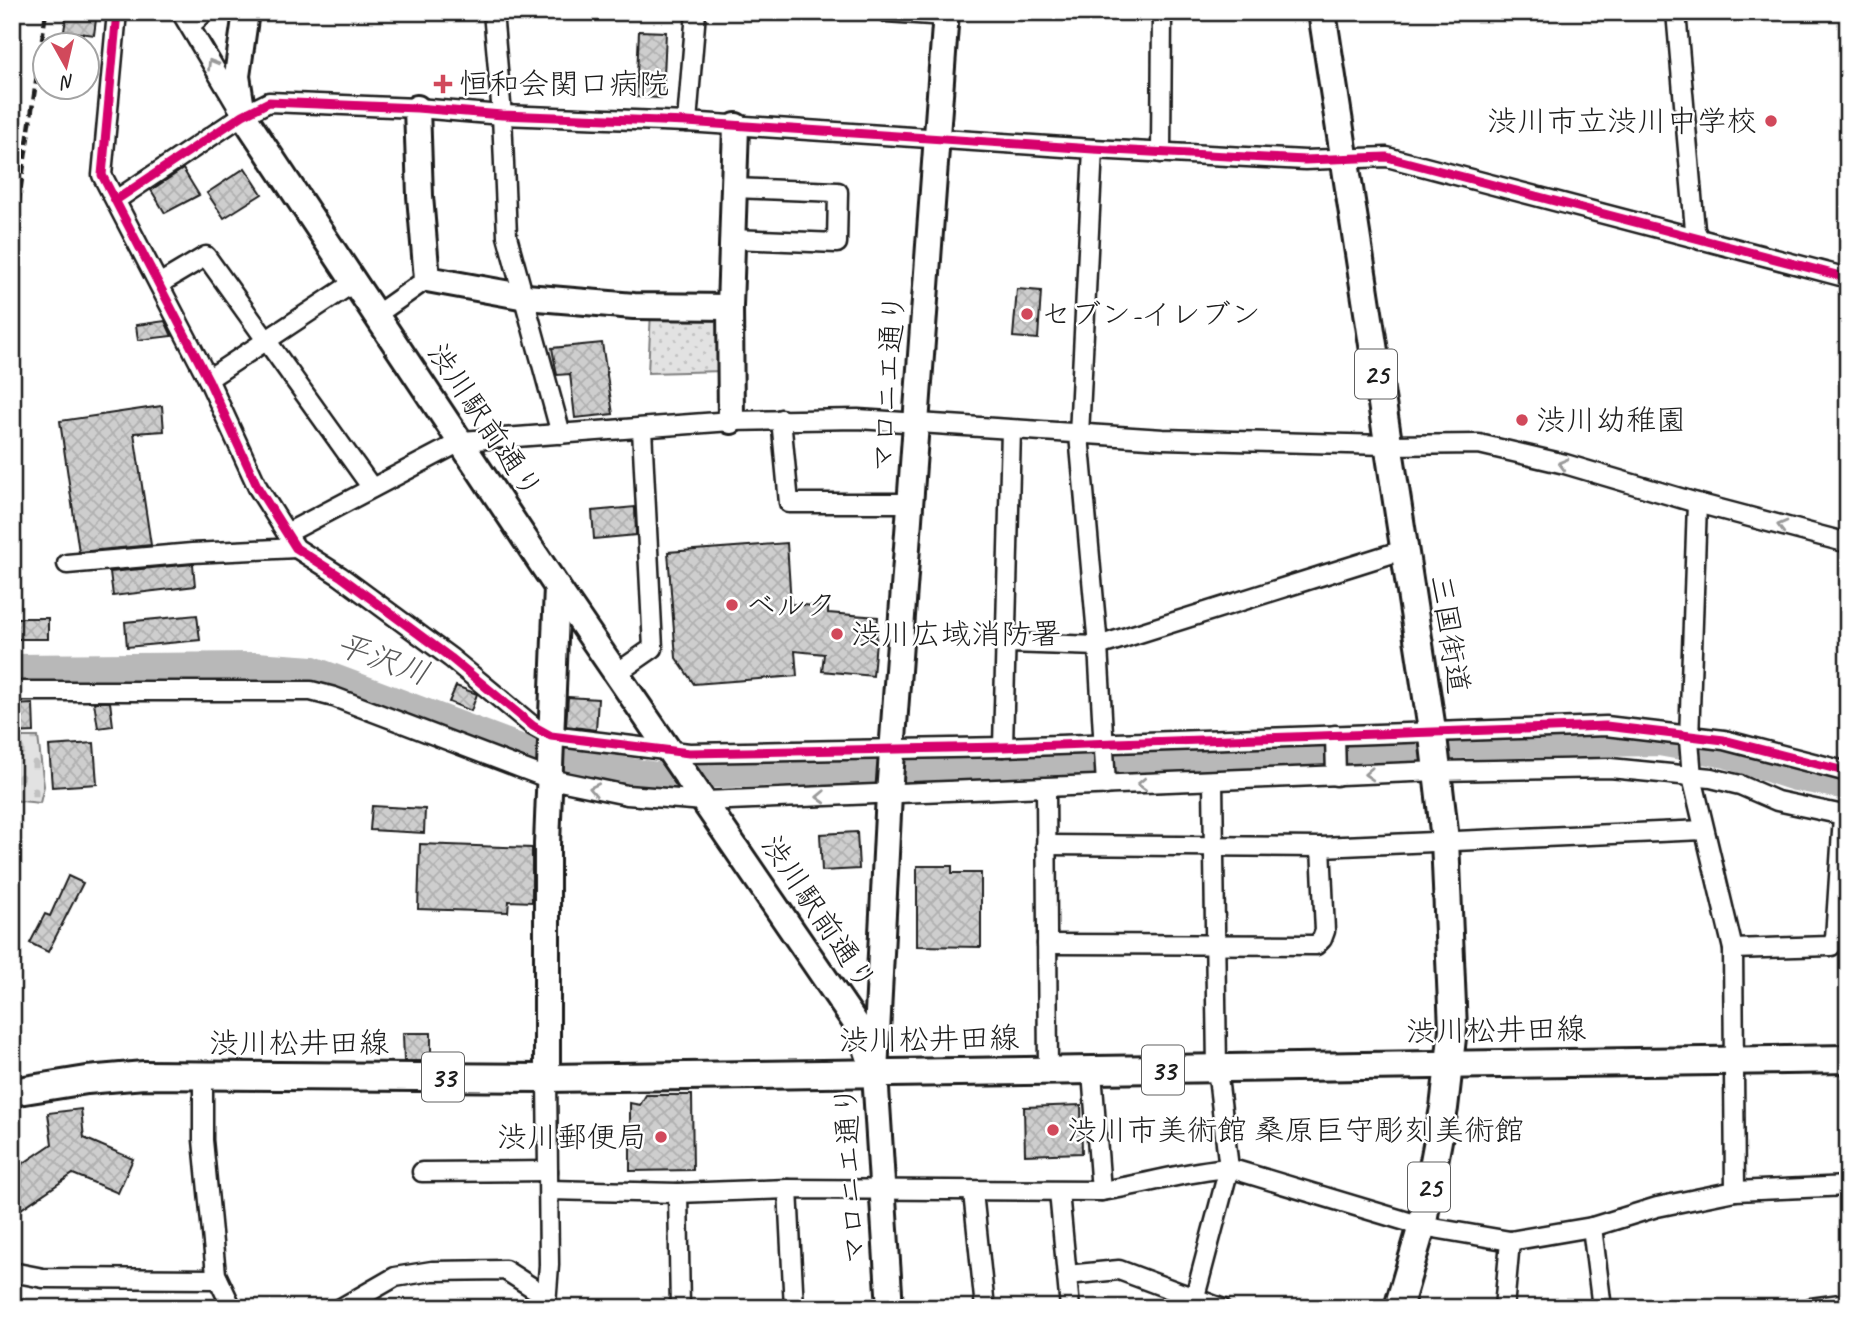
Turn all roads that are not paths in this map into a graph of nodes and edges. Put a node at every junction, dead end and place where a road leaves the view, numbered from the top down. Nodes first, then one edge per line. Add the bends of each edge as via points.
1 (117, 12) edge
2 (205, 12) edge
3 (246, 12) edge
4 (493, 12) edge
5 (696, 12) edge
6 (886, 12) edge
7 (1162, 12) edge
8 (1322, 12) edge
9 (1676, 12) edge
10 (946, 14) edge
11 (185, 19) edge
12 (417, 108) junction
13 (243, 115) junction
14 (502, 116) junction
15 (687, 122) junction
16 (736, 126) junction
17 (937, 139) junction
18 (1093, 149) junction
19 (1161, 153) junction
20 (1344, 161) junction
21 (734, 188) junction
22 (116, 200) junction
23 (732, 239) junction
24 (1700, 240) junction
25 (1848, 278) edge
26 (427, 279) junction
27 (353, 283) junction
28 (159, 284) junction
29 (526, 297) junction
30 (730, 307) junction
31 (376, 315) junction
32 (266, 340) junction
33 (208, 379) junction
34 (781, 419) junction
35 (731, 421) junction
36 (917, 422) junction
37 (642, 429) junction
38 (1011, 430) junction
39 (561, 434) junction
40 (1079, 435) junction
41 (462, 441) junction
42 (1386, 445) junction
43 (372, 488) junction
44 (911, 503) junction
45 (1697, 503) junction
46 (291, 541) junction
47 (1848, 543) edge
48 (1403, 550) junction
49 (67, 564) dead end
50 (557, 587) junction
51 (1007, 643) junction
52 (1098, 646) junction
53 (617, 673) junction
54 (12, 691) edge
55 (1335, 736) junction
56 (1689, 737) junction
57 (551, 739) junction
58 (1104, 746) junction
59 (1003, 747) junction
60 (1435, 750) junction
61 (892, 754) junction
62 (674, 757) junction
63 (1692, 771) junction
64 (1848, 772) edge
65 (1336, 775) junction
66 (550, 776) junction
67 (1106, 780) junction
68 (1213, 782) junction
69 (1046, 788) junction
70 (890, 790) junction
71 (702, 798) junction
72 (1846, 816) edge
73 (1704, 830) junction
74 (1446, 840) junction
75 (1046, 845) junction
76 (1321, 847) junction
77 (1212, 848) junction
78 (1047, 944) junction
79 (1216, 946) junction
80 (1733, 950) junction
81 (1848, 1059) edge
82 (1735, 1060) junction
83 (1451, 1063) junction
84 (1217, 1069) junction
85 (1048, 1070) junction
86 (1092, 1072) junction
87 (875, 1073) junction
88 (203, 1076) junction
89 (547, 1078) junction
90 (12, 1092) edge
91 (1229, 1168) junction
92 (548, 1171) junction
93 (422, 1172) dead end
94 (1848, 1186) edge
95 (788, 1189) junction
96 (549, 1190) junction
97 (880, 1190) junction
98 (1101, 1191) junction
99 (1735, 1191) junction
100 (973, 1192) junction
101 (1059, 1192) junction
102 (678, 1193) junction
103 (1422, 1226) junction
104 (1592, 1227) junction
105 (1510, 1241) junction
106 (12, 1272) edge
107 (1067, 1275) junction
108 (218, 1279) junction
109 (1193, 1303) edge
110 (1848, 1303) edge
111 (541, 1304) edge
112 (232, 1308) edge
113 (341, 1308) edge
114 (680, 1308) edge
115 (794, 1308) edge
116 (890, 1308) edge
117 (985, 1308) edge
118 (1070, 1308) edge
119 (1221, 1308) edge
120 (1398, 1308) edge
121 (1504, 1308) edge
122 (1602, 1308) edge
123 (1811, 1308) edge

1 - 22 street via 102,175
2 - 11 street
3 - 13 street via 237,76
4 - 14 street
5 - 15 street
6 - 10 street
7 - 19 street
8 - 20 main road, 三国街道 / 25
9 - 24 street via 1695,230
10 - 17 street, マロニエ通り
13 -> 11 street
12 - 13 street via 269,102
12 - 14 street
12 - 26 street
13 - 22 street
13 - 27 street, 渋川駅前通り
14 - 15 street
14 - 29 street via 507,236
15 - 16 street
16 - 17 street
16 - 21 street
17 - 18 street
17 - 36 street, マロニエ通り
18 - 19 street
18 - 40 street
19 - 20 street
20 - 24 street via 1387,157
20 - 42 main road, 三国街道 / 25
21 - 23 street
21 - 23 street via 838,192 837,243
22 - 28 street
23 - 30 street
24 - 25 street
26 - 29 street
26 - 31 street
27 - 31 street, 渋川駅前通り
27 - 32 street
28 - 32 street via 206,256
28 - 33 street
29 - 30 street via 634,306
29 - 39 street
30 - 35 street
31 - 41 street, 渋川駅前通り
32 - 33 street
32 - 43 street
33 - 46 street via 258,488
34 - 35 street
34 - 36 street
34 - 44 street via 789,503
35 - 37 street
36 - 38 street
36 - 44 street, マロニエ通り
37 - 39 street
37 - 53 street via 653,648
38 - 40 street
38 - 51 street
39 - 41 street
40 - 42 street
40 - 52 street
41 - 43 street
41 - 50 street, 渋川駅前通り
45 -> 42 street via 1479,444
42 - 48 main road, 三国街道 / 25
43 - 46 street
44 - 61 street, マロニエ通り
47 -> 45 street
45 - 56 street
46 - 49 street
46 - 57 street via 451,658
48 - 52 street
48 - 60 main road, 三国街道 / 25
50 - 53 street, 渋川駅前通り
50 - 57 street
51 - 52 street
51 - 59 street
52 - 58 street
53 - 62 street, 渋川駅前通り
54 - 66 street via 312,691
55 - 58 street
55 - 60 street
55 - 65 street
56 - 60 street via 1606,726
56 - 63 street
56 - 64 street via 1724,740
57 - 62 street
57 - 66 street
58 - 59 street
58 - 67 street
59 - 61 street
60 - 63 street via 1610,768
60 -> 65 street
60 - 74 main road, 三国街道 / 25
61 - 62 street
61 - 70 street, マロニエ通り
62 - 71 street, 渋川駅前通り
63 - 72 street via 1777,800
63 - 73 street
65 - 68 street
71 -> 66 street via 627,796
66 - 89 street
68 -> 67 street
67 - 69 street
68 - 77 street
69 - 70 street
69 - 75 street
70 -> 71 street
70 - 87 street, マロニエ通り
71 - 87 street, 渋川駅前通り via 859,1028
72 - 80 street via 1831,946
73 - 74 street
73 - 80 street
74 - 76 street
74 - 83 main road, 三国街道 / 25
75 - 77 street
75 - 78 street
76 - 77 street
76 - 79 street via 1325,931 1316,945
77 - 79 street
78 - 79 street
78 - 85 street
79 - 84 street
80 - 82 street
81 - 82 main road, 渋川松井田線 / 33
82 - 83 main road, 渋川松井田線 / 33
82 - 99 street
83 - 84 main road, 渋川松井田線 / 33
83 - 103 main road, 三国街道 / 25
84 - 86 main road, 渋川松井田線 / 33
84 - 91 street
85 - 86 main road, 渋川松井田線 / 33
85 - 87 main road, 渋川松井田線 / 33
86 - 98 street
87 - 89 main road, 渋川松井田線 / 33
87 - 97 street, マロニエ通り
88 - 89 main road, 渋川松井田線 / 33
88 - 90 main road, 渋川松井田線 / 33 via 114,1076
88 - 108 street via 203,1140
89 - 92 street
91 - 98 street
91 - 103 street
91 - 109 street
92 - 93 street
92 - 96 street
94 - 99 street
95 - 97 street
95 - 102 street
95 - 115 street
96 - 102 street
96 - 111 street via 549,1265
97 - 100 street
97 - 116 street, マロニエ通り
98 - 101 street
99 - 104 street via 1657,1207
100 - 101 street
100 - 117 street
101 - 107 street
102 - 114 street
103 - 105 street
103 - 120 main road, 三国街道 / 25
104 - 105 street
104 - 122 street
105 - 121 street
106 - 108 street via 43,1278
107 - 109 street via 1119,1270
107 - 118 street
108 - 112 street
109 - 119 street
110 - 123 street
111 - 113 street via 505,1270 432,1271 395,1277

